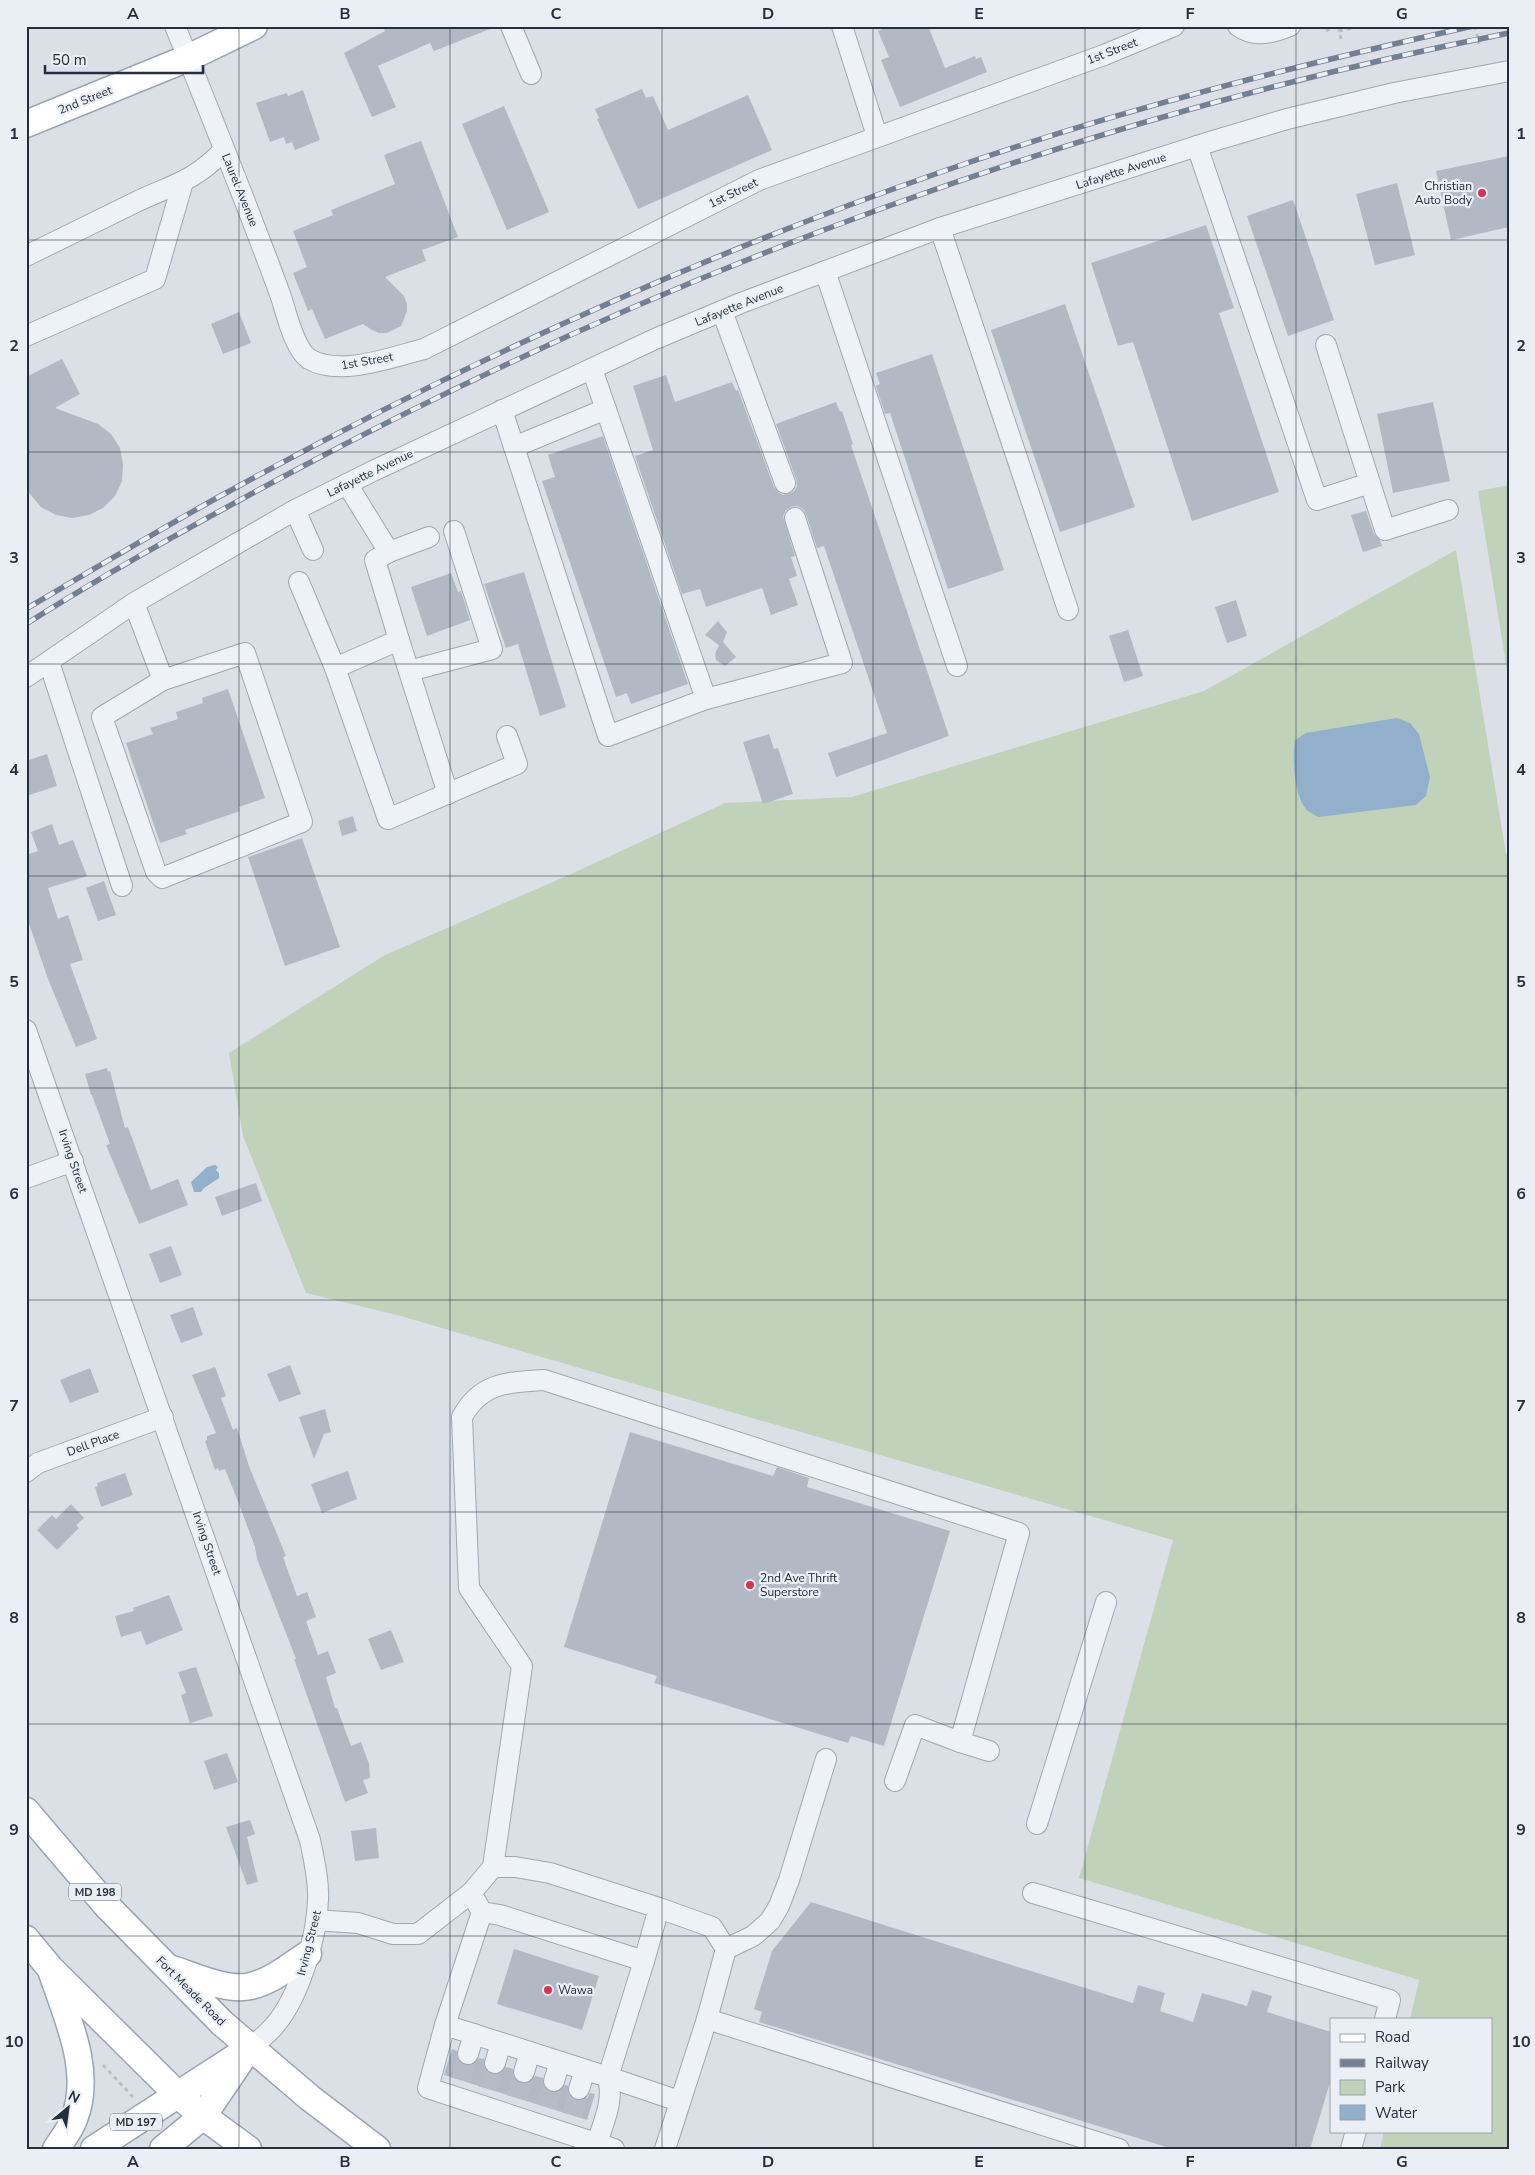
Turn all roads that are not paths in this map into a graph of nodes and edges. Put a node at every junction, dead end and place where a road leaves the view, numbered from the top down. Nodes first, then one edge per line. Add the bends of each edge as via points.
1 (175, 26) edge
2 (254, 26) edge
3 (511, 26) edge
4 (1174, 26) edge
5 (1238, 26) edge
6 (1290, 26) edge
7 (844, 27) edge
8 (188, 58) junction
9 (1509, 71) edge
10 (532, 74) dead end
11 (26, 124) edge
12 (877, 136) junction
13 (1197, 146) junction
14 (224, 150) junction
15 (183, 182) junction
16 (940, 228) junction
17 (26, 256) edge
18 (824, 271) junction
19 (722, 311) junction
20 (26, 336) edge
21 (1326, 345) dead end
22 (304, 353) joint
23 (592, 369) junction
24 (606, 409) junction
25 (502, 410) junction
26 (514, 447) junction
27 (785, 483) dead end
28 (1370, 483) junction
29 (347, 484) junction
30 (295, 510) junction
31 (1448, 510) dead end
32 (795, 518) dead end
33 (454, 531) dead end
34 (429, 537) dead end
35 (313, 550) dead end
36 (389, 552) junction
37 (298, 582) dead end
38 (134, 603) junction
39 (1068, 610) dead end
40 (399, 640) junction
41 (49, 662) junction
42 (957, 666) dead end
43 (335, 668) junction
44 (409, 671) junction
45 (26, 677) edge
46 (162, 680) junction
47 (706, 699) junction
48 (507, 736) dead end
49 (448, 794) junction
50 (122, 886) dead end
51 (26, 1030) edge
52 (74, 1161) junction
53 (26, 1178) edge
54 (163, 1417) junction
55 (26, 1472) edge
56 (1106, 1602) dead end
57 (960, 1742) junction
58 (989, 1751) dead end
59 (826, 1759) dead end
60 (896, 1781) dead end
61 (26, 1811) edge
62 (1037, 1824) dead end
63 (493, 1867) junction
64 (472, 1893) junction
65 (1033, 1894) dead end
66 (658, 1908) junction
67 (482, 1912) junction
68 (316, 1920) junction
69 (26, 1939) edge
70 (726, 1949) junction
71 (308, 1954) junction
72 (644, 1961) junction
73 (50, 1968) junction
74 (168, 1968) junction
75 (1385, 2018) edge
76 (707, 2019) junction
77 (445, 2025) junction
78 (474, 2034) junction
79 (501, 2043) junction
80 (250, 2048) junction
81 (530, 2052) junction
82 (468, 2054) tunnel mouth
83 (560, 2062) junction
84 (495, 2063) tunnel mouth
85 (585, 2070) junction
86 (524, 2072) tunnel mouth
87 (608, 2077) junction
88 (554, 2081) tunnel mouth
89 (579, 2089) tunnel mouth
90 (178, 2095) junction
91 (679, 2101) junction
92 (203, 2116) junction
93 (1356, 2132) edge
94 (606, 2146) edge
95 (56, 2149) edge
96 (94, 2149) edge
97 (163, 2149) edge
98 (248, 2149) edge
99 (377, 2149) edge
100 (665, 2149) edge
101 (1119, 2149) edge
102 (1351, 2149) edge

1 - 8 street, Laurel Avenue
2 - 8 main road, 2nd Street
3 - 10 street
4 - 12 street, 1st Street via 1104,55
5 - 6 street via 1256,34
7 - 12 street
8 - 11 main road, 2nd Street
8 - 14 street, Laurel Avenue
9 - 13 street, Lafayette Avenue via 1394,93
12 - 22 street, 1st Street via 758,180 424,349 336,366 324,365
13 - 16 street, Lafayette Avenue
13 - 28 street via 1317,500
14 - 15 street via 208,167
14 - 22 street, Laurel Avenue via 296,342
15 - 17 street
15 - 20 street via 155,279
16 - 18 street, Lafayette Avenue
16 - 39 street
18 - 19 street, Lafayette Avenue
18 - 42 street
19 - 23 street, Lafayette Avenue
19 - 27 street
21 - 28 street
23 - 24 street
23 - 25 street, Lafayette Avenue
24 - 26 street
24 - 47 street
25 - 26 street
25 - 29 street, Lafayette Avenue
26 - 47 street via 608,736
28 - 31 street via 1385,530
29 - 30 street, Lafayette Avenue
29 - 36 street
30 - 35 street
30 - 38 street, Lafayette Avenue
32 - 47 street via 842,663
33 - 44 street via 492,649
34 - 36 street
36 - 40 street via 375,560
37 - 43 street
38 - 41 street, Lafayette Avenue
38 - 46 street
40 - 43 street
40 - 44 street
41 - 45 street, Lafayette Avenue
41 - 50 street
43 - 49 street via 388,819
44 - 49 street
46 - 46 street via 245,653 302,822 162,878 156,872 102,717
48 - 49 street via 518,764
51 - 52 street, Irving Street
52 - 53 street
52 - 54 street, Irving Street
54 - 55 street, Dell Place via 38,1463
54 - 68 street, Irving Street via 310,1840 318,1882
56 - 62 street
57 - 58 street
57 - 60 street via 915,1725
57 - 63 street via 1020,1533 544,1380 491,1387 474,1398 462,1417 470,1588 522,1666
59 - 70 street via 779,1906 770,1921 753,1936
61 - 74 main road, Fort Meade Road / MD 198 via 107,1906
63 - 64 street
63 - 66 street via 550,1873
64 - 67 street
64 - 68 street via 418,1934 393,1934 358,1923
65 - 75 street via 1390,2000
66 - 70 street via 712,1926
66 - 72 street
67 - 72 street
67 - 77 street
68 - 71 street, Irving Street
69 - 73 main road
70 - 76 street
71 - 74 main road via 249,1987 217,1984
71 - 80 street, Irving Street via 299,1985 286,2011
72 - 87 street
73 - 90 main road
73 - 95 main road via 75,2045 81,2094 74,2121
74 - 80 main road, Fort Meade Road / MD 198
76 - 91 street
76 - 101 street
77 - 78 street
77 - 94 street via 428,2088 458,2089 514,2106 569,2124
78 - 79 street
78 - 82 street
79 - 81 street
79 - 84 street
80 - 90 main road, MD 197
80 - 92 main road, MD 197
80 - 99 main road, Fort Meade Road / MD 198
81 - 83 street
81 - 86 street
83 - 85 street
83 - 88 street
85 - 87 street
85 - 89 street
87 - 91 street
87 - 94 street via 612,2091
90 - 92 main road
90 - 96 main road, MD 197
91 - 100 street
92 - 97 main road, MD 197
92 - 98 main road
93 - 102 street

